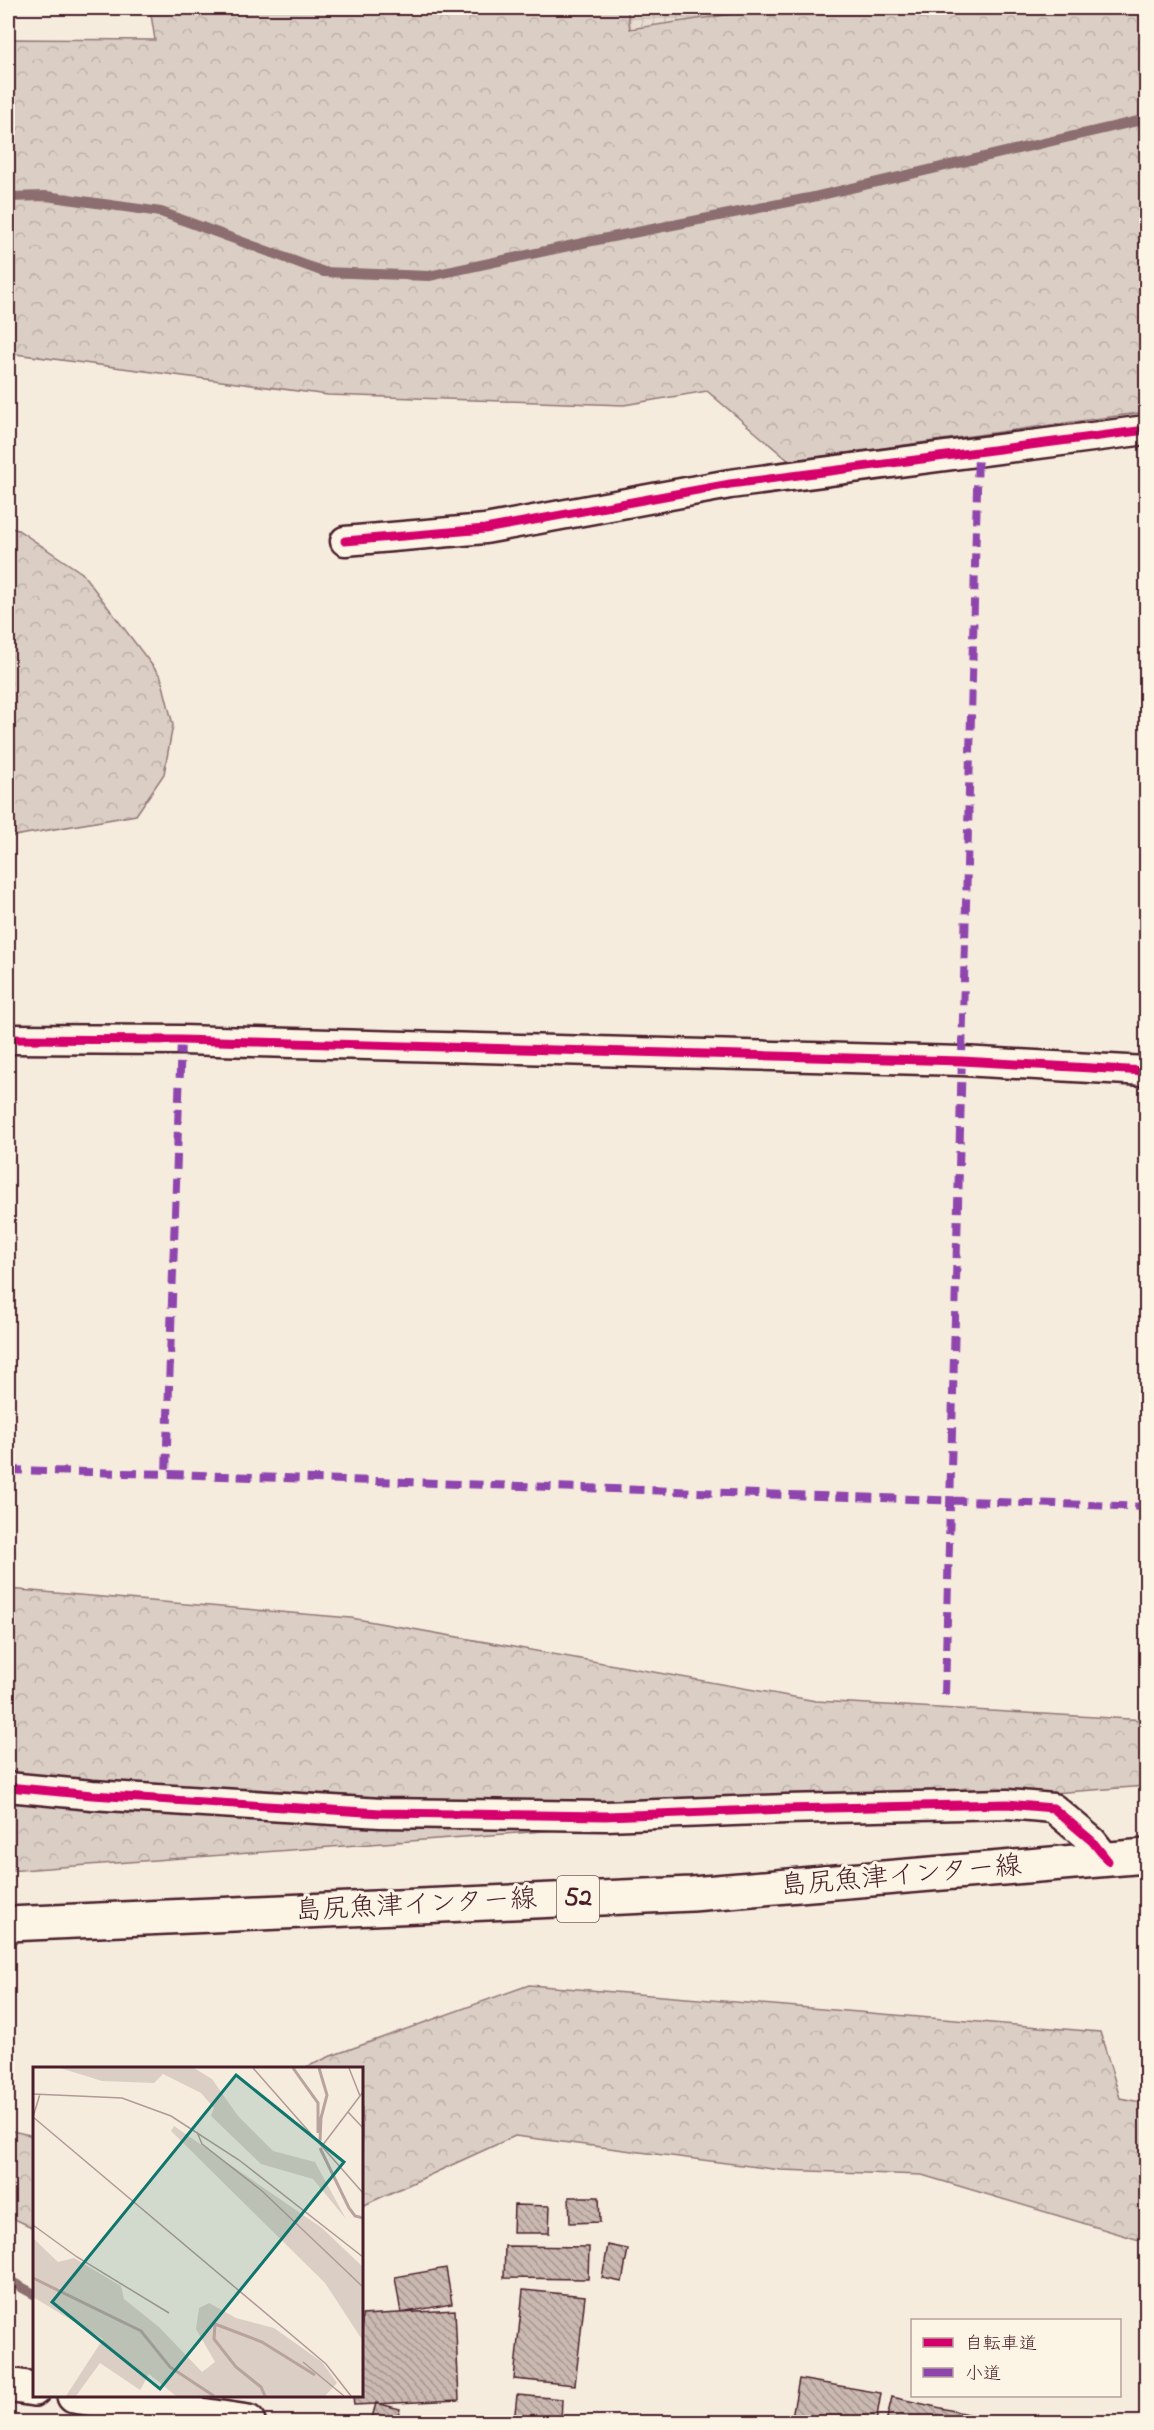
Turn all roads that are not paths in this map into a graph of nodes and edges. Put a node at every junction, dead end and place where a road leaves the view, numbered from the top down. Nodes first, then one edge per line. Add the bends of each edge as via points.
1 (1146, 430) edge
2 (345, 541) dead end
3 (8, 1038) edge
4 (1146, 1071) edge
5 (8, 1787) edge
6 (1146, 1856) edge
7 (1108, 1860) junction
8 (8, 1924) edge
9 (8, 2385) edge
10 (33, 2389) edge
11 (81, 2397) edge
12 (234, 2421) edge

1 - 2 street via 730,484 485,529
3 - 4 street via 962,1061
5 - 7 street via 381,1813 606,1816 1007,1804 1053,1808
6 - 7 main road, 島尻魚津インター線 / 52
7 - 8 main road, 島尻魚津インター線 / 52 via 692,1894
9 - 10 main road
11 - 12 main road

